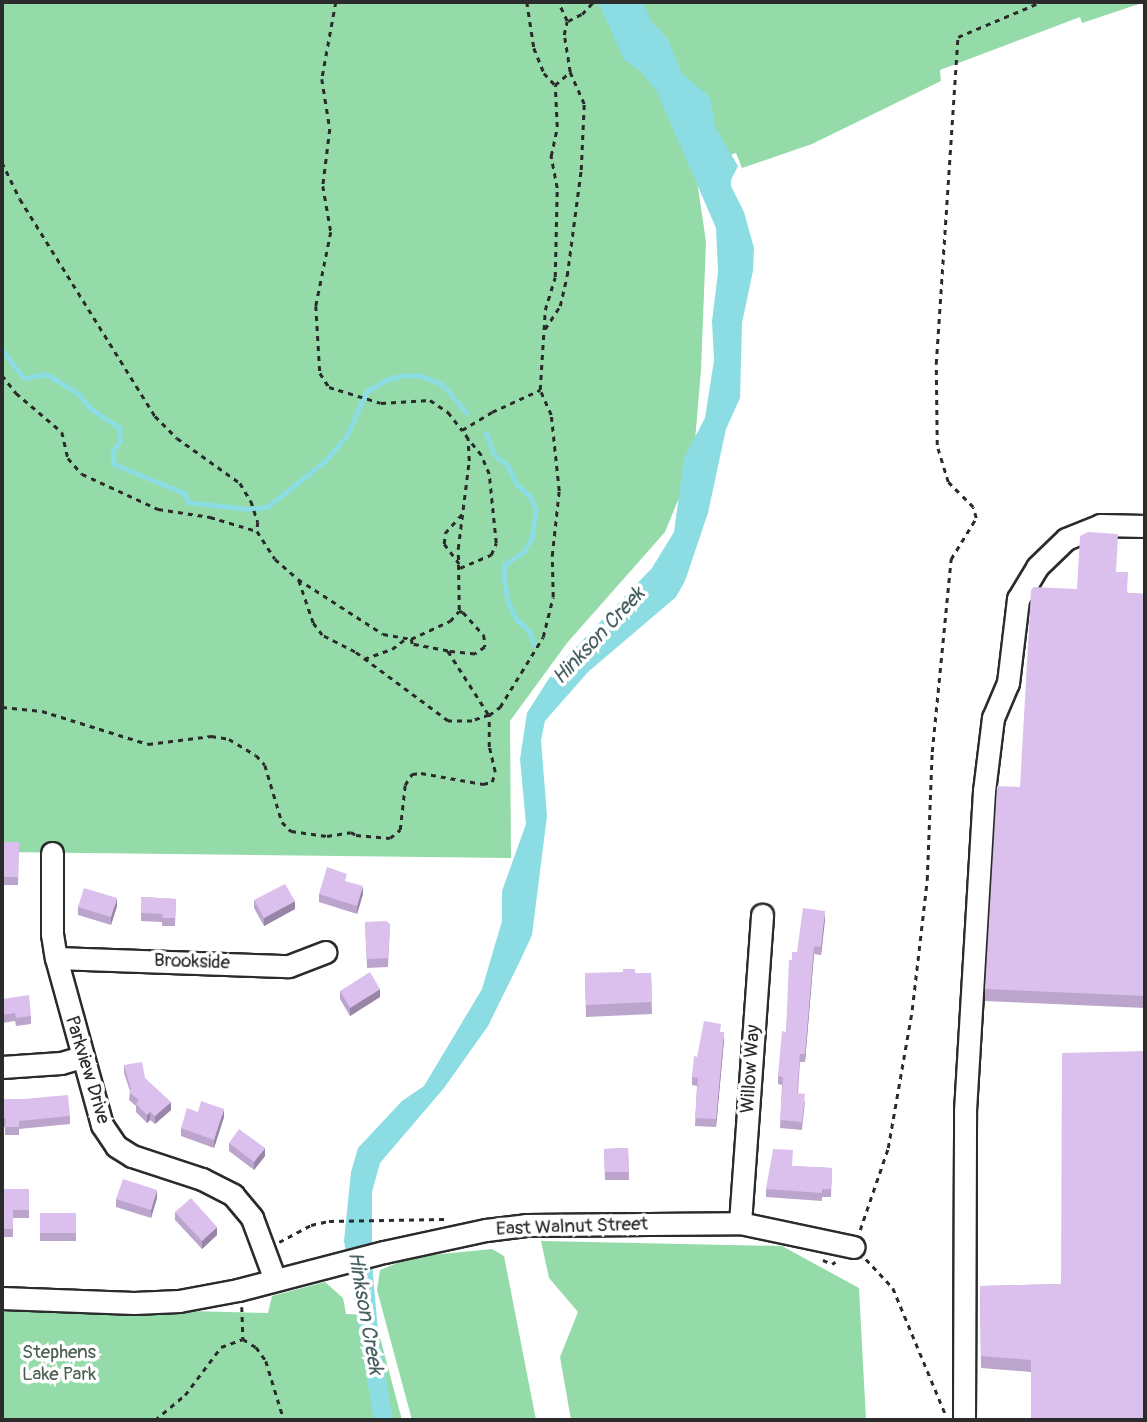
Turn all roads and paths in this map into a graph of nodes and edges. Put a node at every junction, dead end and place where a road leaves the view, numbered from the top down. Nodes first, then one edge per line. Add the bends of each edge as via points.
1 (336, 2) edge
2 (527, 2) edge
3 (558, 2) edge
4 (593, 2) edge
5 (1041, 2) edge
6 (567, 21) junction
7 (570, 72) junction
8 (555, 85) junction
9 (2, 162) edge
10 (544, 331) junction
11 (2, 376) edge
12 (540, 390) junction
13 (462, 430) junction
14 (463, 513) junction
15 (1145, 526) edge
16 (257, 531) junction
17 (459, 566) junction
18 (298, 579) junction
19 (459, 611) junction
20 (411, 639) junction
21 (404, 640) junction
22 (448, 651) junction
23 (364, 659) junction
24 (2, 707) edge
25 (489, 715) junction
26 (52, 853) dead end
27 (762, 915) dead end
28 (326, 952) dead end
29 (56, 958) junction
30 (82, 1057) junction
31 (2, 1066) edge
32 (444, 1219) dead end
33 (740, 1223) junction
34 (854, 1247) junction
35 (264, 1250) junction
36 (275, 1280) junction
37 (238, 1290) junction
38 (2, 1298) edge
39 (243, 1339) junction
40 (155, 1420) edge
41 (284, 1420) edge
42 (948, 1420) edge
43 (964, 1420) edge

1 - 13 path via 322,79 330,116 322,171 331,232 318,290 316,327 323,380 329,387 369,401 430,400 448,412
2 - 8 path via 534,48 544,73
3 - 6 path
4 - 6 path
5 - 34 path via 958,37 937,351 937,444 948,482 973,507 976,518 951,559 932,752 928,880 912,1010 888,1148
6 - 7 path via 564,35
7 - 8 path
7 - 10 path via 584,104 581,170 562,296
8 - 10 path via 557,127 551,156 557,188 555,277
9 - 16 path via 20,199 155,416 177,438 240,483 251,501
10 - 12 path
11 - 16 path via 62,432 68,458 82,474 147,505
12 - 13 path
12 - 25 path via 551,415 559,491 551,556 553,597 530,663 500,707
13 - 14 path via 469,452
13 - 17 path via 486,463 496,543 491,555
14 - 17 path
14 - 17 path via 445,533 444,544
15 - 43 street via 1100,525 1066,539 1037,567 1018,599 1008,683 993,718 984,792 965,1111
16 - 18 path via 275,559
17 - 19 path
18 - 21 path via 383,634
18 - 23 path via 316,629
19 - 20 path via 450,621
19 - 22 path via 468,614 480,629 485,648 475,654
20 - 21 path
20 - 22 path via 412,644
21 - 23 path
22 - 25 path
23 - 25 path via 448,721
24 - 25 path via 42,710 148,744 211,736 229,739 265,765 285,828 327,836 342,831 390,838 400,830 405,785 412,774 483,784 494,780
26 - 29 street, Parkview Drive
27 - 33 street, Willow Way
28 - 29 street, Brookside via 289,966
29 - 30 street, Parkview Drive
30 - 31 street via 61,1063
30 - 35 street, Parkview Drive via 102,1125 116,1146 132,1156 219,1185 252,1218
32 - 35 path via 329,1221 311,1225
33 - 34 street, East Walnut Street
33 - 36 street, East Walnut Street via 526,1225 384,1252
34 - 42 path via 893,1288
35 - 36 street, Parkview Drive
36 - 37 street, East Walnut Street
37 - 38 street, East Walnut Street via 134,1303
37 - 39 path
39 - 40 path via 220,1347 185,1395
39 - 41 path via 266,1361

